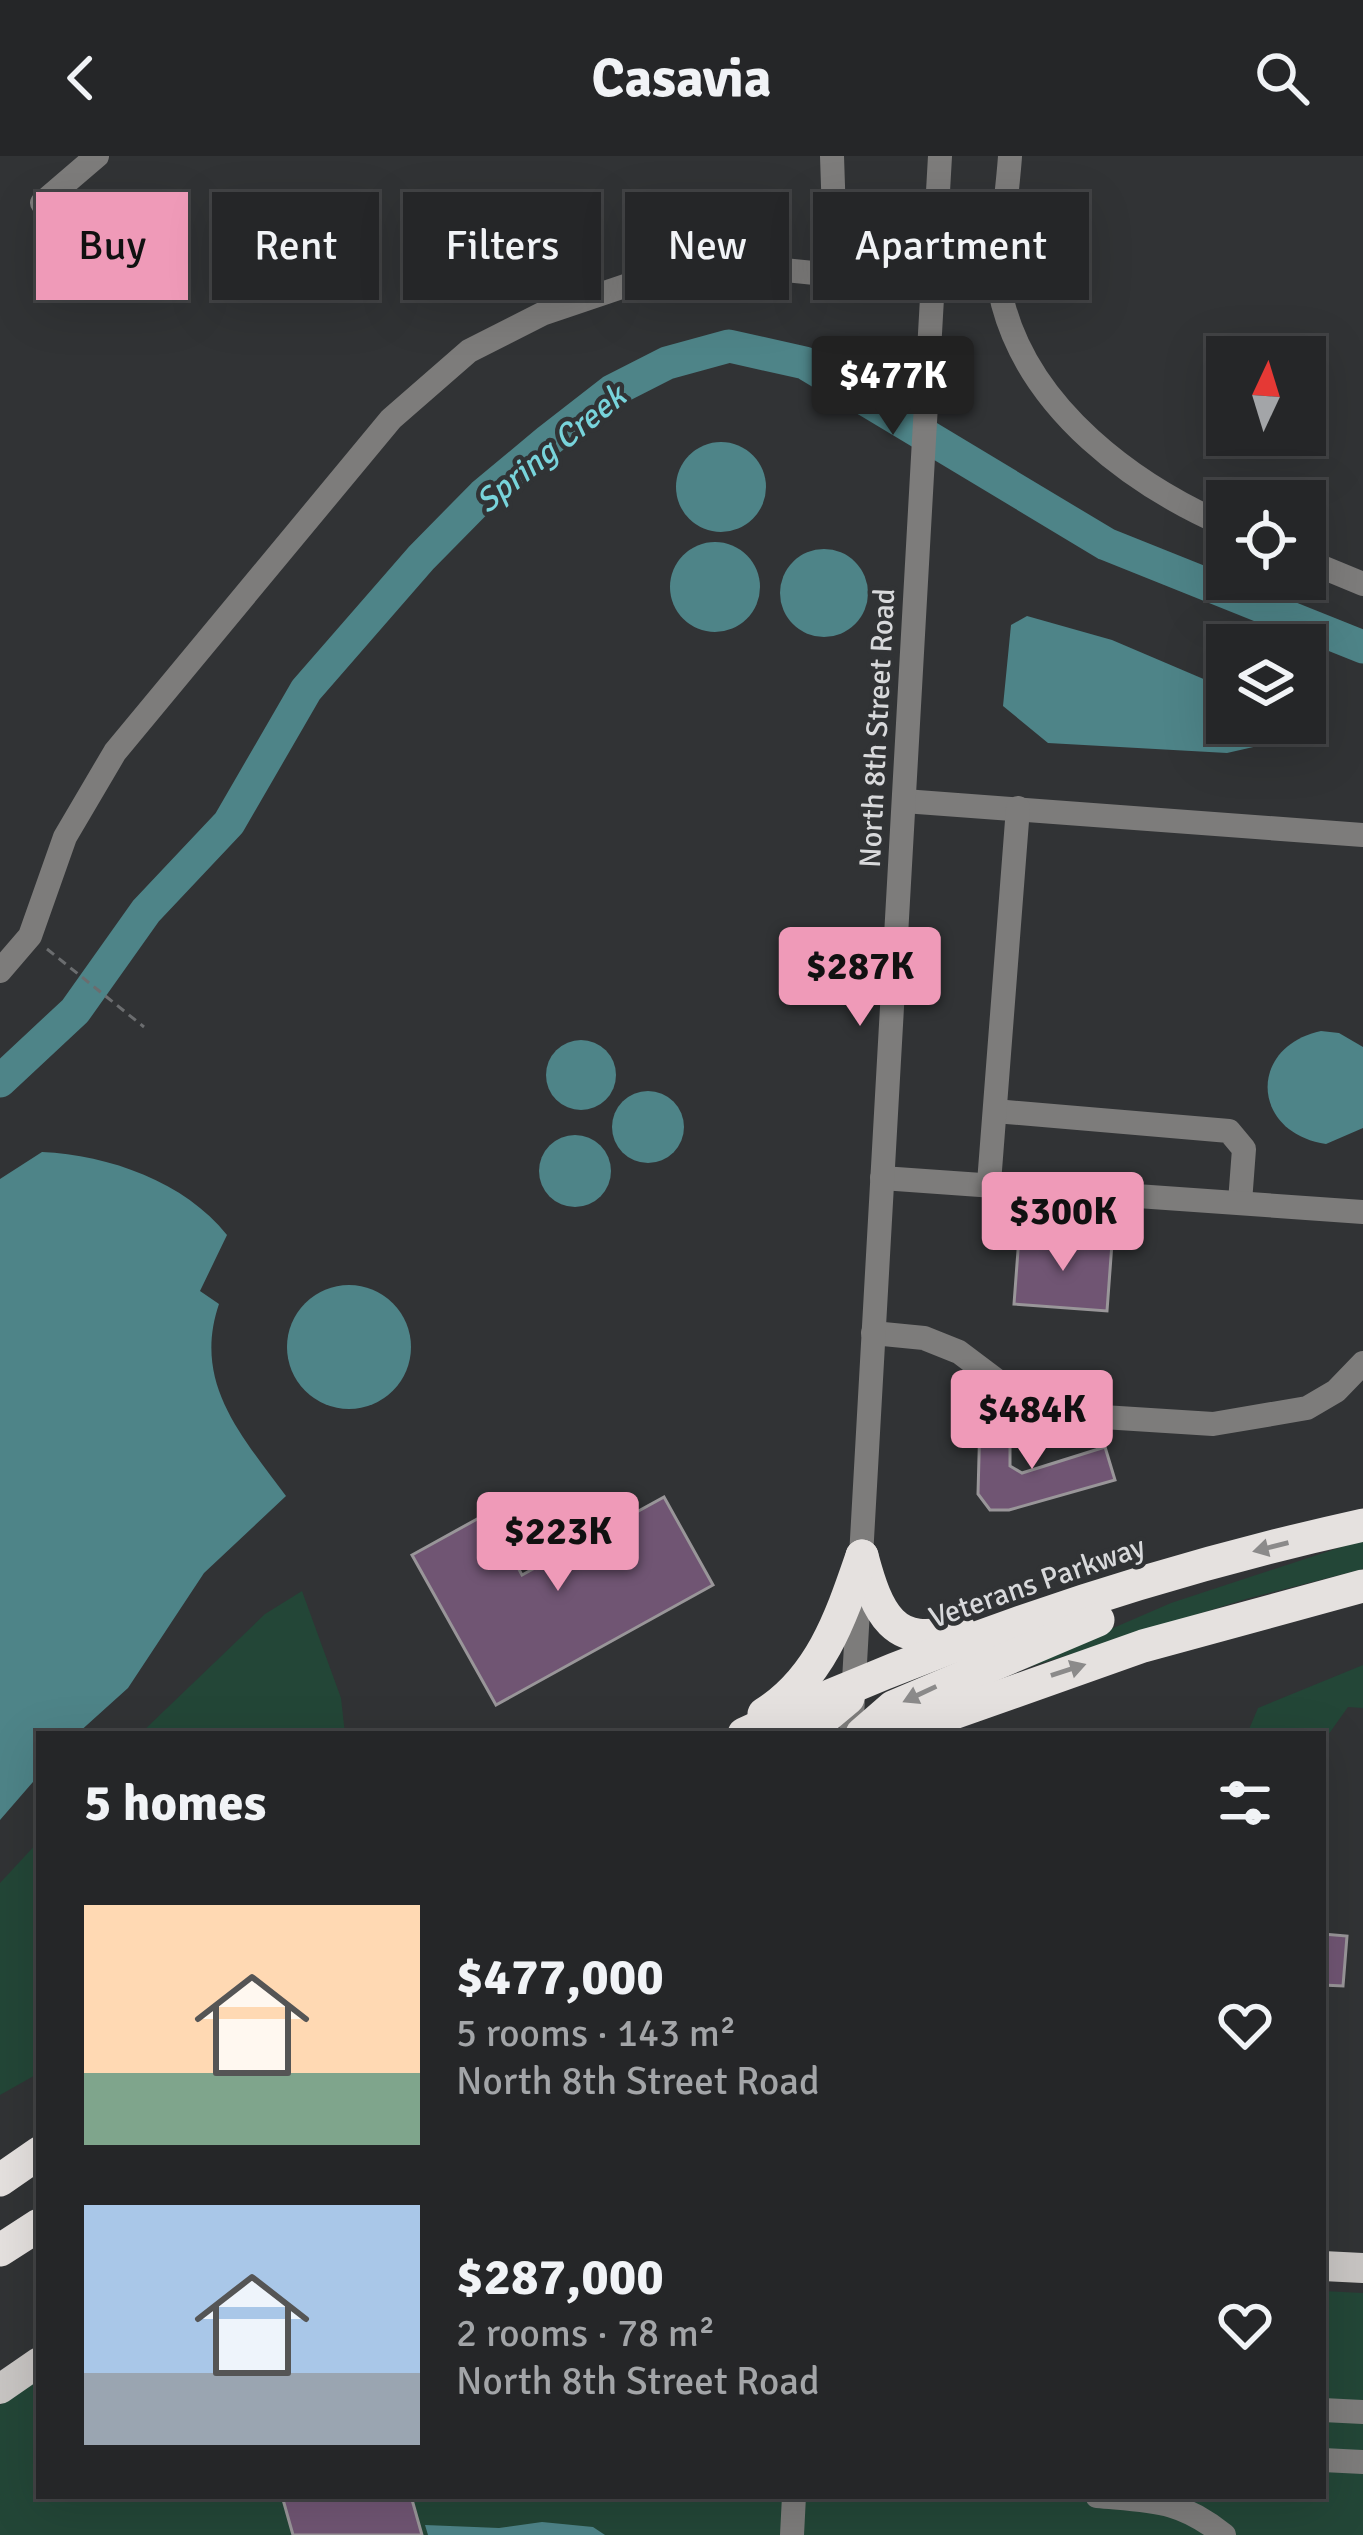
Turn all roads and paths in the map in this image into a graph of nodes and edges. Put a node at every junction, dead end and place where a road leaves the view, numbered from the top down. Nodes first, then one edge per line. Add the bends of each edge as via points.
1 (97, 156) edge
2 (832, 156) edge
3 (940, 156) edge
4 (1010, 156) edge
5 (54, 192) edge
6 (833, 192) edge
7 (938, 192) edge
8 (1008, 192) edge
9 (813, 274) edge
10 (931, 300) edge
11 (1006, 300) edge
12 (1206, 517) edge
13 (1326, 569) edge
14 (1363, 584) edge
15 (904, 801) junction
16 (1018, 808) junction
17 (1363, 835) edge
18 (43, 946) dead end
19 (0, 971) edge
20 (143, 1028) dead end
21 (995, 1111) junction
22 (882, 1178) junction
23 (989, 1183) junction
24 (1240, 1202) junction
25 (1363, 1212) edge
26 (873, 1341) junction
27 (1363, 1363) edge
28 (1363, 1525) edge
29 (862, 1556) junction
30 (1215, 1562) junction
31 (1180, 1572) junction
32 (1363, 1586) edge
33 (855, 1686) junction
34 (957, 1708) junction
35 (738, 1731) edge
36 (751, 1731) edge
37 (809, 1731) edge
38 (851, 1731) edge
39 (865, 1731) edge
40 (900, 1731) edge
41 (927, 1731) edge
42 (36, 2155) edge
43 (0, 2180) edge
44 (36, 2227) edge
45 (0, 2250) edge
46 (1326, 2266) edge
47 (1363, 2268) edge
48 (36, 2364) edge
49 (0, 2389) edge
50 (1326, 2410) edge
51 (1363, 2412) edge
52 (1326, 2460) edge
53 (1363, 2462) edge
54 (794, 2499) edge
55 (1170, 2499) edge
56 (792, 2535) edge
57 (1224, 2535) edge

1 - 5 street
2 - 6 street
3 - 7 street, North 8th Street Road
4 - 8 street
9 - 19 street via 713,264 650,274 542,314 469,351 428,383 115,752 65,837 30,936
10 - 15 street, North 8th Street Road
11 - 12 street via 1027,355 1076,424 1105,454
13 - 14 street
15 - 16 street
15 - 22 street, North 8th Street Road
16 - 17 street
16 - 21 street
18 - 20 path
21 - 23 street
21 - 24 street via 1229,1131 1244,1149
22 - 23 street
22 - 26 street, North 8th Street Road
23 - 24 street
24 - 25 street
26 - 27 street via 934,1341 1040,1413 1250,1421 1307,1408
26 - 29 street, North 8th Street Road
28 -> 30 highway, Veterans Parkway
29 - 31 highway via 884,1615 927,1638 1130,1572
29 - 33 street, North 8th Street Road
29 - 35 highway via 813,1668 782,1702
30 - 31 highway, Veterans Parkway
30 -> 39 highway via 1199,1582 932,1688
31 - 33 highway, Veterans Parkway
34 -> 32 highway
33 - 36 highway, Veterans Parkway
33 - 37 highway
33 - 38 street, North 8th Street Road
34 - 40 highway
34 - 41 highway
42 - 43 highway
44 - 45 highway
46 - 47 main road
48 - 49 main road
50 - 51 street
52 - 53 street
54 - 56 street
55 - 57 street

